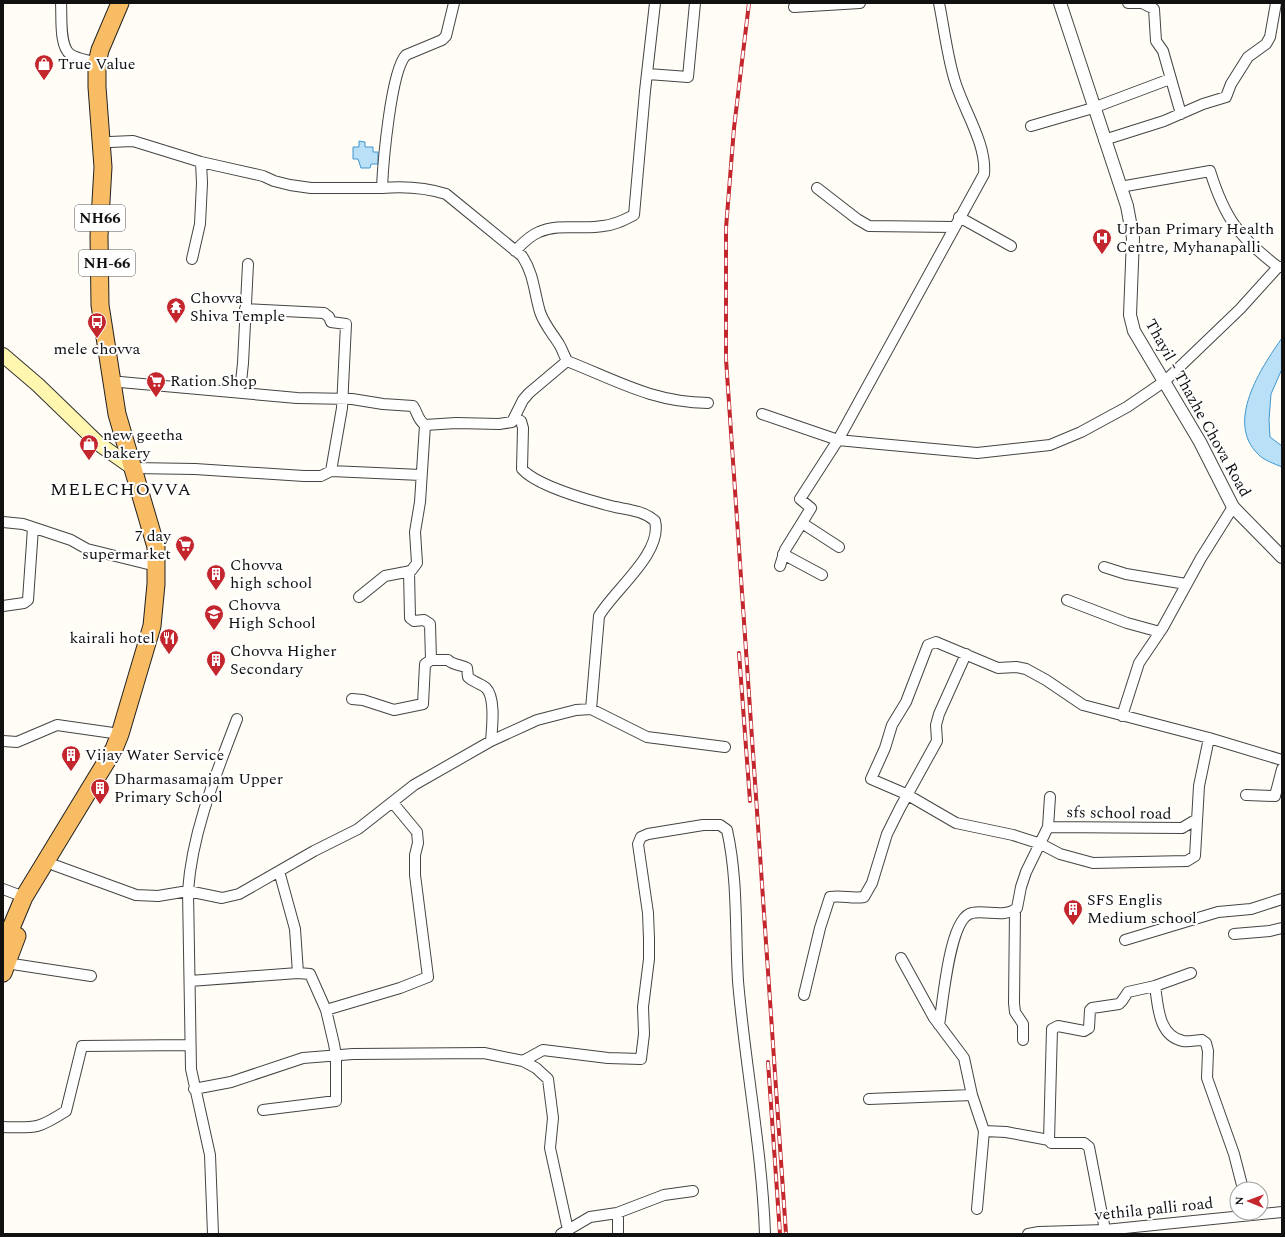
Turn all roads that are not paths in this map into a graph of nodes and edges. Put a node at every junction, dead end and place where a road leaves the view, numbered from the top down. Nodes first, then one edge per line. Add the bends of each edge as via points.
1 (61, 3) edge
2 (120, 3) edge
3 (132, 3) edge
4 (454, 3) edge
5 (655, 3) edge
6 (696, 3) edge
7 (860, 3) edge
8 (939, 3) edge
9 (1060, 3) edge
10 (1128, 3) edge
11 (1276, 3) edge
12 (794, 7) dead end
13 (97, 63) junction
14 (648, 74) junction
15 (1170, 79) junction
16 (1093, 108) junction
17 (1181, 114) junction
18 (1031, 126) dead end
19 (1104, 140) junction
20 (106, 143) junction
21 (201, 162) junction
22 (1120, 186) junction
23 (382, 188) junction
24 (817, 188) dead end
25 (959, 217) junction
26 (953, 227) junction
27 (1011, 246) dead end
28 (515, 251) junction
29 (192, 259) dead end
30 (248, 264) dead end
31 (1280, 267) edge
32 (245, 309) junction
33 (3, 355) edge
34 (568, 360) junction
35 (1165, 381) junction
36 (116, 382) junction
37 (237, 392) junction
38 (342, 400) junction
39 (708, 403) dead end
40 (762, 414) dead end
41 (515, 418) junction
42 (425, 425) junction
43 (124, 435) junction
44 (838, 440) junction
45 (99, 444) junction
46 (133, 468) junction
47 (331, 471) junction
48 (421, 475) junction
49 (1233, 507) junction
50 (3, 522) edge
51 (802, 523) junction
52 (33, 528) junction
53 (839, 547) dead end
54 (783, 554) junction
55 (1282, 557) edge
56 (156, 566) junction
57 (780, 566) dead end
58 (1104, 567) dead end
59 (409, 571) junction
60 (822, 575) dead end
61 (1186, 584) junction
62 (359, 597) dead end
63 (1067, 600) dead end
64 (3, 606) edge
65 (152, 626) junction
66 (1160, 632) junction
67 (966, 654) junction
68 (431, 660) junction
69 (352, 699) dead end
70 (591, 709) junction
71 (1122, 716) junction
72 (237, 719) dead end
73 (120, 734) junction
74 (1209, 738) junction
75 (3, 741) edge
76 (491, 741) junction
77 (725, 747) dead end
78 (1282, 760) edge
79 (1282, 769) edge
80 (908, 795) junction
81 (1246, 795) dead end
82 (1050, 797) dead end
83 (393, 802) junction
84 (1197, 819) junction
85 (1048, 826) junction
86 (1041, 844) junction
87 (50, 863) junction
88 (279, 871) junction
89 (3, 889) edge
90 (188, 891) junction
91 (24, 897) junction
92 (1282, 899) edge
93 (1014, 910) junction
94 (1282, 928) edge
95 (1234, 934) dead end
96 (1125, 940) dead end
97 (3, 947) edge
98 (901, 958) dead end
99 (5, 968) edge
100 (298, 973) junction
101 (1191, 973) dead end
102 (91, 976) dead end
103 (190, 981) junction
104 (1155, 986) junction
105 (804, 995) dead end
106 (326, 1010) junction
107 (939, 1025) junction
108 (1023, 1040) dead end
109 (190, 1045) junction
110 (336, 1056) junction
111 (523, 1061) junction
112 (194, 1089) junction
113 (972, 1095) junction
114 (869, 1100) dead end
115 (263, 1110) dead end
116 (3, 1127) edge
117 (984, 1130) junction
118 (1049, 1140) junction
119 (1241, 1181) edge
120 (693, 1190) dead end
121 (977, 1209) dead end
122 (1282, 1212) edge
123 (617, 1213) junction
124 (1269, 1213) edge
125 (1229, 1216) edge
126 (1105, 1230) junction
127 (565, 1232) edge
128 (213, 1234) edge
129 (618, 1234) edge
130 (765, 1234) edge
131 (1028, 1234) edge

1 - 13 street via 63,45 75,57
2 - 13 highway, NH66
3 - 20 highway via 110,46 105,66
4 - 23 street via 446,36 402,59 394,81
5 - 14 street
6 - 14 street via 688,77
7 - 12 street
8 - 25 street via 954,79 977,136 984,166 984,174
9 - 16 street, Thayil - Thazhe Chova Road
10 - 15 street via 1142,3 1154,9 1156,41 1163,51
11 - 17 street via 1270,37 1266,44 1248,57 1226,97
13 - 20 highway, NH66 via 97,87
14 - 28 street via 634,214 622,222 602,227 569,226 540,231
15 - 16 street
15 - 17 street
16 - 18 street
16 - 19 street, Thayil - Thazhe Chova Road
17 - 19 street
19 - 22 street, Thayil - Thazhe Chova Road
20 - 21 street via 133,141
20 - 36 highway, NH66 via 99,236 100,305
21 - 23 street via 263,176 281,183 311,188
21 - 29 street via 200,224
22 - 31 street via 1210,171 1217,194 1236,230
22 - 35 street, Thayil - Thazhe Chova Road via 1133,238 1130,315 1134,331
23 - 28 street via 408,186 446,194
24 - 26 street via 869,226
25 - 26 street
25 - 27 street
26 - 44 street
28 - 34 street via 528,264 534,279 540,312 551,335
30 - 32 street
31 - 35 street
32 - 37 street via 241,382
32 - 38 street via 324,312 331,322 346,324
33 - 45 main road
34 - 39 street via 608,379 667,400
34 - 41 street via 529,393
35 - 44 street via 1127,407 1081,432 1050,445 977,453
35 - 49 street, Thayil - Thazhe Chova Road
36 - 37 street
36 - 43 highway, NH66 via 117,414
37 - 38 street
38 - 42 street via 413,406 417,410 419,421
38 - 47 street
40 - 44 street
41 - 42 street via 512,422 499,424
41 - 70 street via 521,421 523,428 522,469 529,477 542,484 648,514 656,521 657,534 651,547 631,577 605,604 598,616
42 - 48 street
43 - 45 main road via 117,442
43 - 46 highway, NH66
44 - 51 street via 800,499 812,508
45 - 46 main road
46 - 47 street via 304,476 321,476
46 - 56 highway, NH66 via 156,547
47 - 48 street
48 - 59 street via 415,532 416,563
49 - 55 street, Thayil - Thazhe Chova Road
49 - 61 street
50 - 52 street
51 - 53 street
51 - 54 street
52 - 56 street via 71,540 87,549
52 - 64 street via 28,600
54 - 57 street
54 - 60 street
56 - 65 highway, NH66
58 - 61 street via 1126,574
59 - 62 street via 385,576
59 - 68 street via 410,618 414,621 424,620 430,624
61 - 66 street
63 - 66 street via 1127,623
65 - 73 highway, NH66
65 - 87 highway, NH66 via 153,647 126,740 115,762
66 - 71 street via 1139,663
67 - 71 street via 998,668 1026,669 1083,705
67 - 80 street via 939,714 936,725 937,741
67 - 80 street via 936,642 928,646 906,702 892,725 871,779
68 - 69 street via 424,668 423,704 394,710
68 - 76 street via 448,660 452,664 464,666 468,677 486,688 490,696 492,713
70 - 76 street via 536,720
70 - 77 street via 647,737
71 - 74 street
72 - 90 street via 200,823 188,877
73 - 75 street via 57,726 17,742
73 - 87 highway, NH66
74 - 78 street
74 - 84 street
76 - 83 street via 414,786
79 - 81 street via 1275,796
80 - 86 street via 956,823
80 - 105 street via 888,834 872,883 864,897 830,897
82 - 85 street
83 - 88 street via 358,829
83 - 106 street via 417,832 415,875 428,977
84 - 85 street, sfs school road via 1182,828
84 - 86 street via 1194,856 1187,861 1093,863 1060,854
85 - 86 street
86 - 93 street via 1026,872 1017,908
87 - 90 street via 136,895 158,896
87 - 91 highway, NH66
87 - 99 highway, NH66
88 - 90 street via 240,894 222,898
88 - 100 street via 295,929
89 - 91 street
90 - 103 street
91 - 97 highway, NH66
92 - 96 street via 1251,909 1218,912
93 - 107 street via 970,913 958,926 946,972
93 - 108 street via 1014,1003 1015,1012 1022,1024
94 - 95 street
98 - 107 street
99 - 102 street
100 - 103 street
100 - 106 street via 310,974
101 - 104 street
103 - 109 street
104 - 118 street via 1128,992 1119,1004 1092,1008 1089,1028 1084,1031 1058,1026 1052,1030
104 - 119 street via 1163,1026 1182,1041 1202,1040 1206,1043 1207,1078
106 - 110 street
107 - 113 street via 964,1058
109 - 112 street
109 - 116 street via 82,1046 66,1111 44,1125 33,1128
110 - 111 street via 484,1053
110 - 112 street via 303,1058 231,1082
110 - 115 street via 336,1101
111 - 127 street via 548,1079 553,1118 550,1148
111 - 130 street via 543,1050 608,1058 641,1059 649,939 638,844 641,837 648,834 703,825 720,825 727,830 734,879 738,981 750,1094 759,1148
112 - 128 street via 200,1105 210,1155
113 - 114 street
113 - 117 street
117 - 118 street
117 - 121 street
118 - 126 street via 1058,1144 1084,1142 1090,1148
120 - 123 street via 664,1195
122 - 124 street, vethila palli road
123 - 127 street via 590,1217
123 - 129 street
125 - 126 street, vethila palli road
126 - 131 street, vethila palli road

